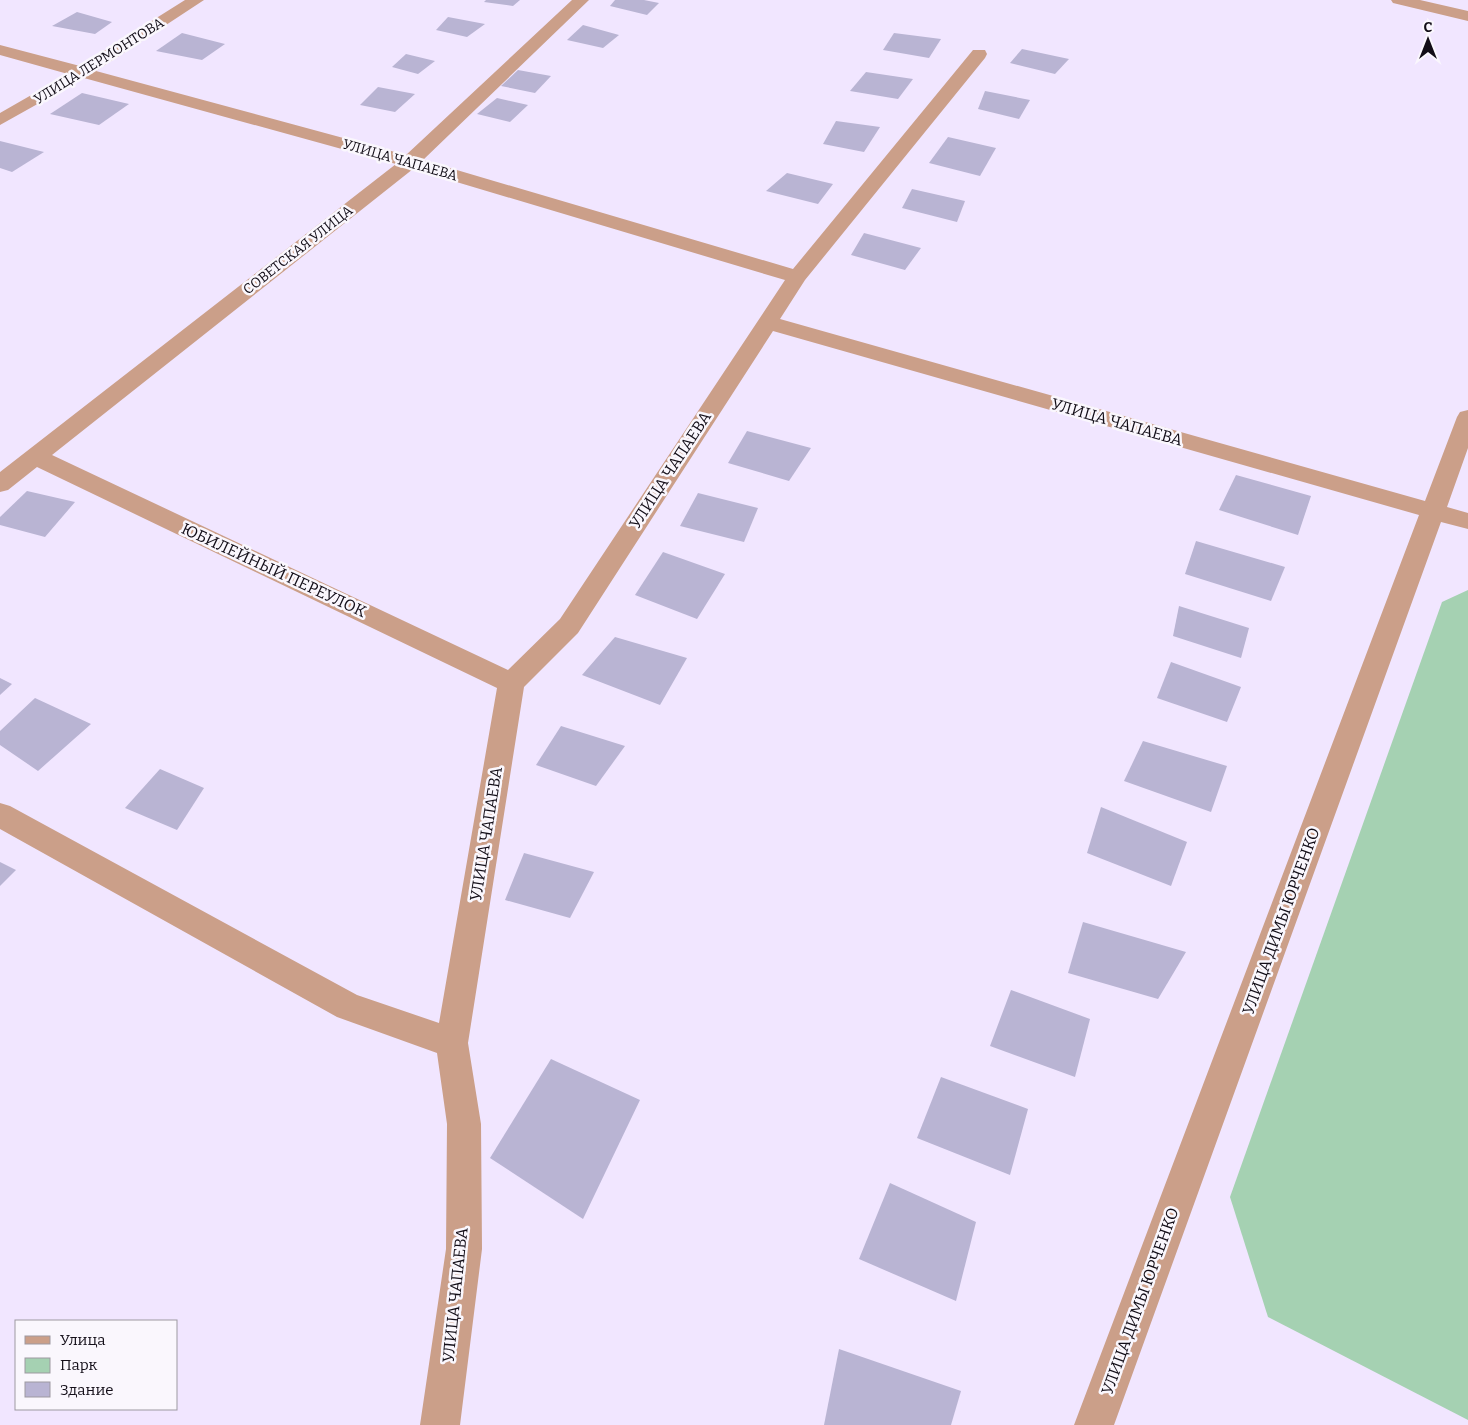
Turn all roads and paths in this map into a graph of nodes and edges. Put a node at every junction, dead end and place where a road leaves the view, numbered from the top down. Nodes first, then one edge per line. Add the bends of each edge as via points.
1 (196, 0) edge
2 (582, 0) edge
3 (1399, 0) edge
4 (1468, 16) edge
5 (0, 50) edge
6 (980, 54) dead end
7 (81, 73) junction
8 (0, 120) edge
9 (410, 162) junction
10 (797, 277) junction
11 (766, 322) junction
12 (1468, 417) edge
13 (36, 457) junction
14 (0, 484) edge
15 (1434, 511) junction
16 (1468, 521) edge
17 (511, 683) junction
18 (0, 815) edge
19 (452, 1043) junction
20 (440, 1425) edge
21 (1094, 1425) edge

1 - 7 street, УЛИЦА ЛЕРМОНТОВА
2 - 9 street, СОВЕТСКАЯ УЛИЦА
3 - 4 street
5 - 7 street, УЛИЦА ЧАПАЕВА
6 - 10 street, УЛИЦА ЧАПАЕВА
7 - 8 street, УЛИЦА ЛЕРМОНТОВА
7 - 9 street, УЛИЦА ЧАПАЕВА
9 - 10 street, УЛИЦА ЧАПАЕВА
9 - 13 street, СОВЕТСКАЯ УЛИЦА
10 - 11 street, УЛИЦА ЧАПАЕВА
11 - 15 street, УЛИЦА ЧАПАЕВА
11 - 17 street, УЛИЦА ЧАПАЕВА via 569,626
12 - 15 street, УЛИЦА ДИМЫ ЮРЧЕНКО
13 - 14 street, СОВЕТСКАЯ УЛИЦА
13 - 17 street, ЮБИЛЕЙНЫЙ ПЕРЕУЛОК
15 - 16 street, УЛИЦА ЧАПАЕВА
15 - 21 street, УЛИЦА ДИМЫ ЮРЧЕНКО
17 - 19 street, УЛИЦА ЧАПАЕВА
18 - 19 street via 348,1007
19 - 20 street, УЛИЦА ЧАПАЕВА via 464,1124 464,1250

